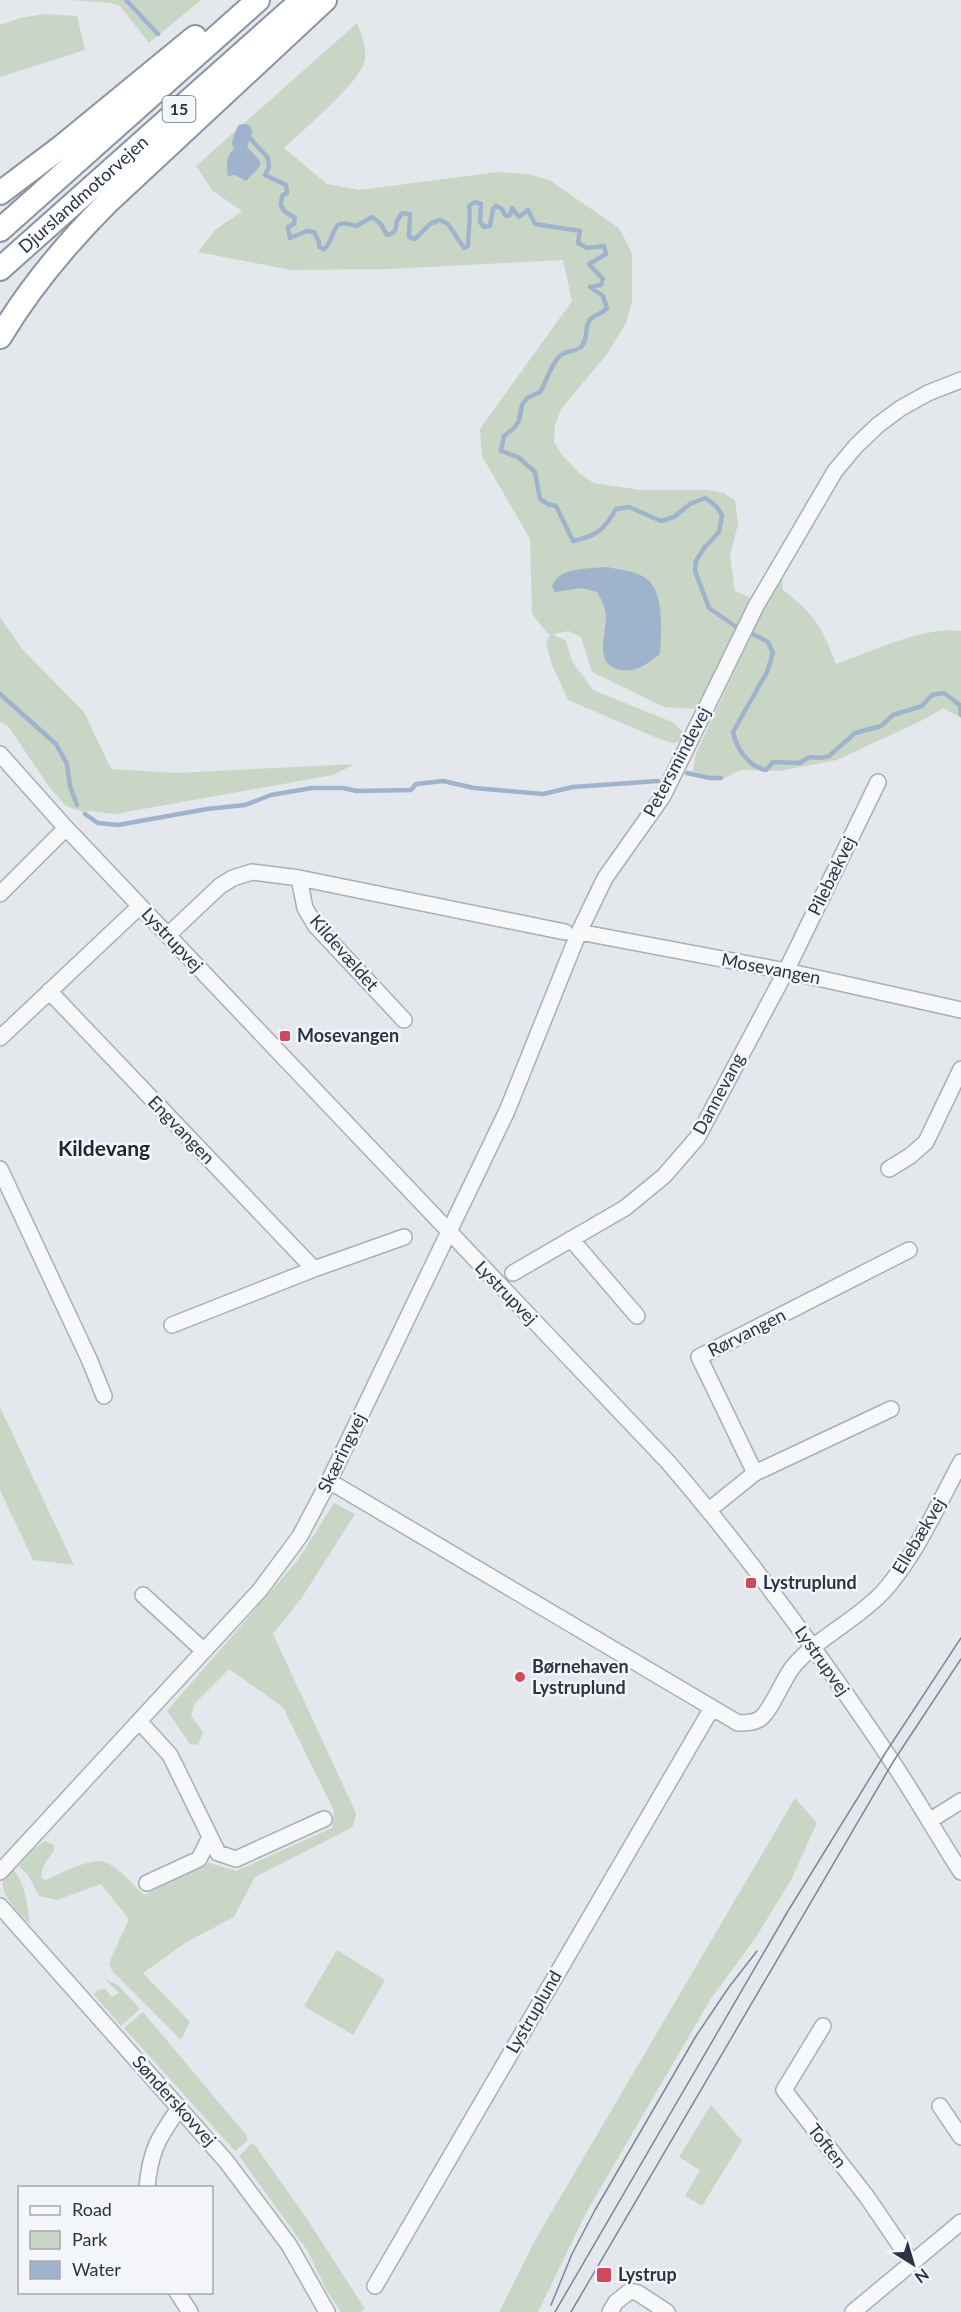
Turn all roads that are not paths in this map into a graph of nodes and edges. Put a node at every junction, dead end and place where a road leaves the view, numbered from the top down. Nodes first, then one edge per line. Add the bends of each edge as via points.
1 (240, 0) edge
2 (258, 0) edge
3 (302, 0) edge
4 (325, 0) edge
5 (0, 193) edge
6 (0, 230) edge
7 (0, 269) edge
8 (0, 337) edge
9 (961, 380) edge
10 (0, 754) edge
11 (878, 782) dead end
12 (66, 828) junction
13 (298, 878) junction
14 (0, 894) edge
15 (140, 906) junction
16 (572, 932) junction
17 (168, 935) junction
18 (786, 970) junction
19 (49, 990) junction
20 (961, 1010) edge
21 (404, 1020) dead end
22 (0, 1038) edge
23 (961, 1069) edge
24 (889, 1168) dead end
25 (0, 1169) edge
26 (449, 1233) junction
27 (404, 1237) dead end
28 (571, 1239) junction
29 (909, 1250) dead end
30 (314, 1269) junction
31 (513, 1273) dead end
32 (637, 1316) dead end
33 (172, 1325) dead end
34 (104, 1396) dead end
35 (891, 1409) dead end
36 (961, 1462) edge
37 (755, 1473) junction
38 (329, 1480) junction
39 (709, 1510) junction
40 (143, 1595) dead end
41 (813, 1648) junction
42 (204, 1651) junction
43 (712, 1708) junction
44 (139, 1721) junction
45 (961, 1801) edge
46 (324, 1820) dead end
47 (928, 1821) junction
48 (210, 1837) junction
49 (0, 1872) edge
50 (961, 1872) edge
51 (147, 1883) dead end
52 (0, 1906) edge
53 (823, 2026) dead end
54 (940, 2106) dead end
55 (180, 2107) junction
56 (961, 2137) edge
57 (147, 2186) edge
58 (961, 2222) edge
59 (912, 2263) junction
60 (375, 2286) dead end
61 (178, 2294) edge
62 (613, 2307) edge
63 (190, 2312) edge
64 (327, 2312) edge
65 (667, 2312) edge
66 (853, 2312) edge

1 - 5 highway via 62,147
2 - 6 highway, Djurslandmotorvejen / 15
3 - 7 highway, Djurslandmotorvejen / 15
4 - 8 highway via 73,237
9 - 16 street, Petersmindevej via 901,408 878,425 835,471 731,653 663,796
10 - 12 street, Lystrupvej
11 - 18 street, Pilebækvej
12 - 14 street
12 - 15 street, Lystrupvej
13 - 16 street, Mosevangen
13 - 17 street, Mosevangen via 252,872 232,878
13 - 21 street, Kildevældet via 305,908 315,925
15 - 17 street, Lystrupvej
15 - 19 street
16 - 18 street, Mosevangen
16 - 26 street, Petersmindevej via 507,1112
17 - 26 street, Lystrupvej
18 - 20 street, Mosevangen
18 - 28 street, Dannevang via 697,1138 664,1176 625,1209
19 - 22 street
19 - 30 street, Engvangen
23 - 24 street via 926,1142
25 - 34 street
26 - 38 street, Skæringvej
26 - 39 street, Lystrupvej
27 - 30 street
28 - 31 street, Dannevang
28 - 32 street
29 - 37 street, Rørvangen via 699,1357
30 - 33 street
35 - 37 street
36 - 41 street, Ellebækvej via 909,1559 883,1592 858,1616
37 - 39 street
38 - 42 street, Skæringvej via 300,1536 260,1590
38 - 43 street
39 - 41 street, Lystrupvej
40 - 42 street
41 - 43 street via 792,1667 761,1718 738,1723
41 - 47 street, Lystrupvej via 893,1762
42 - 44 street, Skæringvej
43 - 60 street, Lystruplund
44 - 48 street via 170,1755
44 - 49 street, Skæringvej
45 - 47 street
46 - 48 street via 236,1859 218,1853
47 - 50 street, Lystrupvej
48 - 51 street via 199,1859
52 - 55 street, Sønderskovvej
53 - 59 street, Toften via 784,2091 867,2197
54 - 56 street
55 - 57 street via 158,2137
55 - 64 street, Sønderskovvej via 289,2245
58 - 59 street
59 - 66 street
61 - 63 street
62 - 65 street via 630,2291

